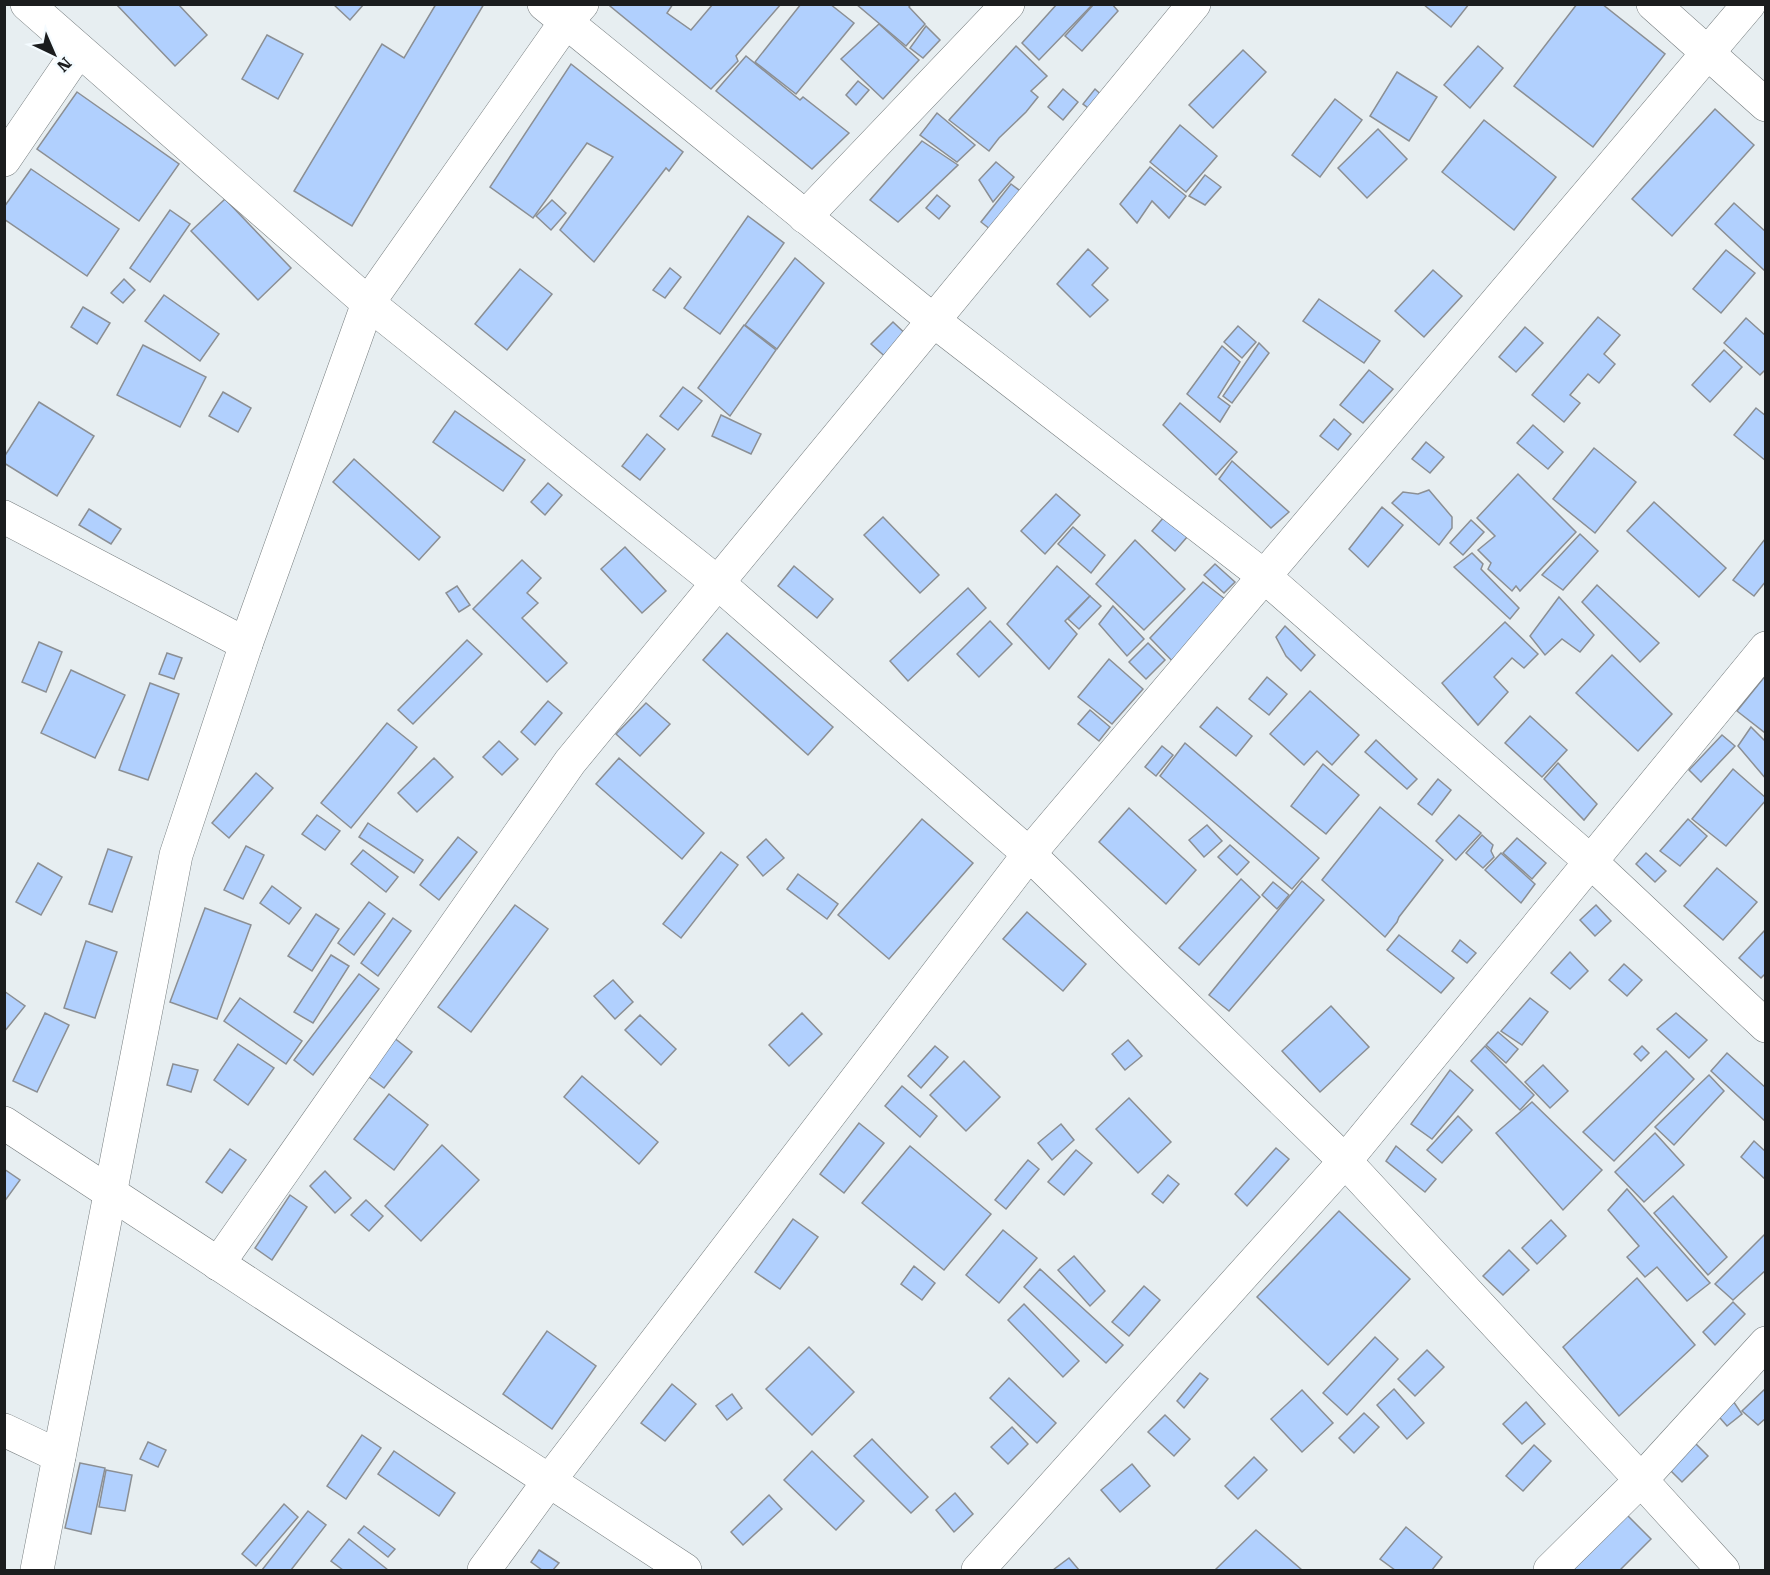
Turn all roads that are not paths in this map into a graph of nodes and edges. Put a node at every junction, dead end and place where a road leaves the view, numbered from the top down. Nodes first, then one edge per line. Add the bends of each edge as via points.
1 (27, 4) edge
2 (1008, 4) edge
3 (1194, 4) edge
4 (1653, 4) edge
5 (1749, 4) edge
6 (564, 11) edge
7 (79, 50) junction
8 (1708, 53) junction
9 (1766, 105) edge
10 (4, 160) edge
11 (805, 216) junction
12 (369, 303) junction
13 (934, 321) junction
14 (4, 518) edge
15 (1264, 577) junction
16 (718, 583) junction
17 (246, 644) junction
18 (1766, 648) edge
19 (1029, 854) junction
20 (1590, 861) junction
21 (1766, 1026) edge
22 (4, 1123) edge
23 (1345, 1161) junction
24 (111, 1193) junction
25 (218, 1263) junction
26 (1766, 1343) edge
27 (4, 1430) edge
28 (59, 1456) junction
29 (1641, 1480) junction
30 (549, 1481) junction
31 (37, 1570) edge
32 (484, 1570) edge
33 (685, 1570) edge
34 (978, 1570) edge
35 (1550, 1570) edge
36 (1723, 1570) edge

1 - 7 street
2 - 11 street
3 - 13 street
4 - 8 street
5 - 8 street
6 - 11 street
6 - 12 street
7 - 10 street
7 - 12 street
8 - 9 street
8 - 15 street
11 - 13 street
12 - 16 street
12 - 17 street
13 - 15 street
13 - 16 street
14 - 17 street
15 - 19 street
15 - 20 street
16 - 19 street
16 - 25 street via 570,762
17 - 24 street via 176,855
18 - 20 street
19 - 23 street
19 - 30 street
20 - 21 street
20 - 23 street
22 - 24 street
23 - 29 street
23 - 34 street
24 - 25 street
24 - 28 street
25 - 30 street
26 - 29 street
27 - 28 street
28 - 31 street
29 - 35 street
29 - 36 street
30 - 32 street
30 - 33 street

